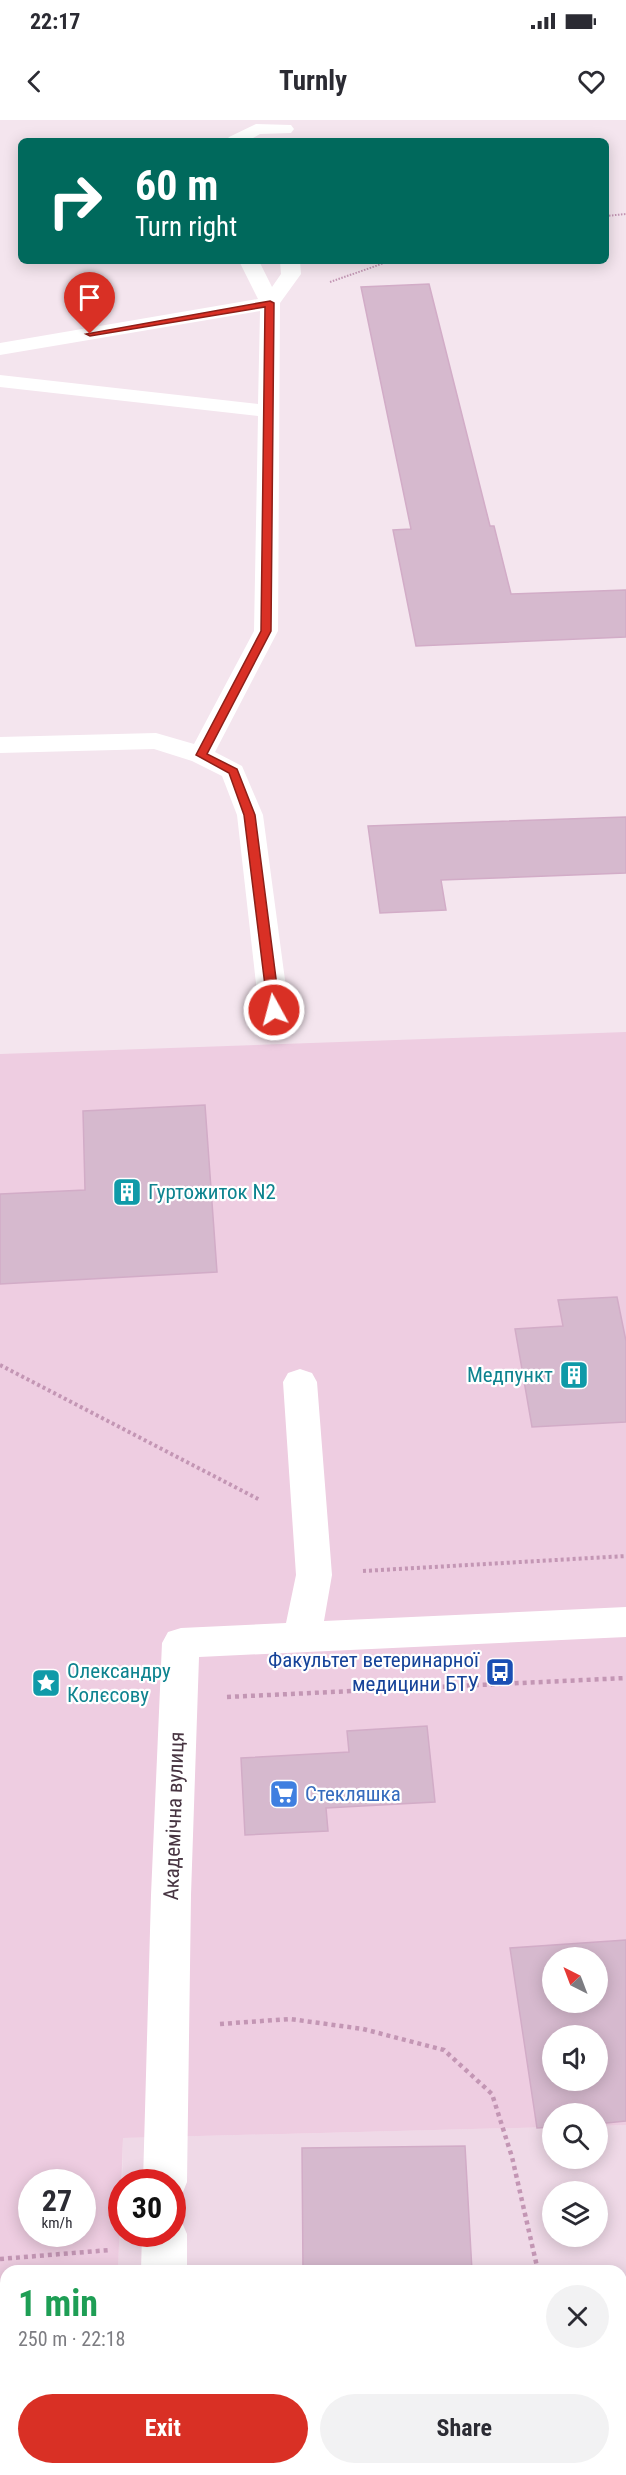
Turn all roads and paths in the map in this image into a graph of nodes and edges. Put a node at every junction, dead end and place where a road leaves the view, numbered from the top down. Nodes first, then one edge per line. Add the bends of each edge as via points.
1 (285, 130) edge
2 (240, 138) edge
3 (626, 214) edge
4 (609, 216) edge
5 (250, 264) edge
6 (290, 264) edge
7 (270, 303) junction
8 (0, 349) edge
9 (0, 381) edge
10 (267, 411) junction
11 (0, 745) edge
12 (201, 755) junction
13 (274, 1010) dead end
14 (0, 1365) edge
15 (300, 1382) dead end
16 (310, 1526) junction
17 (626, 1556) edge
18 (314, 1575) junction
19 (626, 1622) edge
20 (302, 1636) junction
21 (626, 1678) edge
22 (179, 1699) junction
23 (168, 2028) junction
24 (165, 2169) edge
25 (164, 2250) edge
26 (0, 2259) edge
27 (537, 2265) edge

1 - 2 street via 256,129
3 - 4 path
5 - 7 street
6 - 7 street via 291,274
7 - 8 street
7 - 10 street
9 - 10 street
10 - 12 street via 266,631
11 - 12 street via 156,741
12 - 13 street via 233,772 250,815
14 - 16 path
15 - 16 street
16 - 18 street
17 - 18 path
18 - 20 street
19 - 20 street, Академічна вулиця
20 - 22 street, Академічна вулиця via 181,1643
21 - 22 path
22 - 23 street, Академічна вулиця
23 - 24 street, Академічна вулиця
23 - 27 path via 290,2019 363,2030 444,2050 492,2094 512,2157
25 - 26 path

